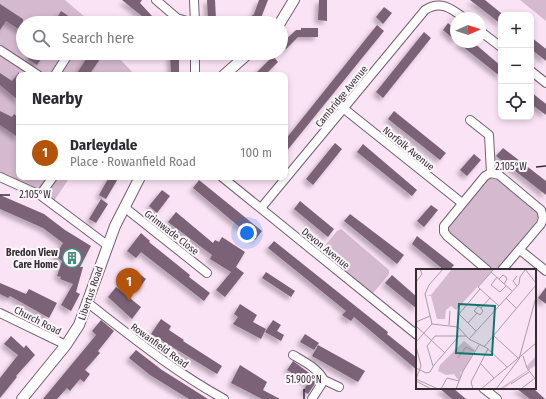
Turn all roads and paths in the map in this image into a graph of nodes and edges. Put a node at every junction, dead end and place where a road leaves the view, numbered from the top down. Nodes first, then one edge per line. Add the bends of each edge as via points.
1 (156, 0) edge
2 (194, 0) edge
3 (294, 0) edge
4 (456, 12) edge
5 (175, 16) edge
6 (194, 16) edge
7 (284, 16) edge
8 (486, 36) edge
9 (498, 45) edge
10 (0, 50) edge
11 (65, 60) edge
12 (195, 60) edge
13 (241, 60) edge
14 (33, 72) edge
15 (57, 72) edge
16 (195, 72) edge
17 (227, 72) edge
18 (534, 73) edge
19 (546, 83) edge
20 (344, 108) junction
21 (470, 120) dead end
22 (491, 173) junction
23 (288, 175) edge
24 (0, 177) edge
25 (51, 180) edge
26 (138, 180) edge
27 (226, 180) edge
28 (284, 180) edge
29 (40, 195) junction
30 (462, 203) junction
31 (124, 207) junction
32 (261, 208) junction
33 (107, 245) junction
34 (520, 250) junction
35 (486, 269) edge
36 (503, 269) edge
37 (546, 271) edge
38 (207, 273) dead end
39 (88, 303) junction
40 (0, 313) edge
41 (416, 334) edge
42 (66, 346) junction
43 (293, 355) dead end
44 (324, 380) junction
45 (339, 387) dead end
46 (484, 389) edge
47 (22, 399) edge
48 (224, 399) edge
49 (312, 399) edge
50 (496, 399) edge

1 - 5 street
2 - 6 street
3 - 7 street
4 - 20 street, Cambridge Avenue via 441,4 432,5 422,13
8 - 9 street
10 - 14 street
11 - 15 street
12 - 16 street
13 - 17 street
18 - 19 street
20 - 23 street, Cambridge Avenue
20 - 30 street, Norfolk Avenue
21 - 22 street via 489,135
22 - 30 street via 485,176
22 - 34 street via 499,175 542,213 541,224
24 - 29 street
25 - 29 street
26 - 31 street, Libertus Road
27 - 32 street, Devon Avenue
28 - 32 street, Cambridge Avenue
29 - 33 street
30 - 35 street via 444,226 444,232
31 - 33 street, Libertus Road
31 - 38 street, Grimwade Close
32 - 41 street, Devon Avenue
33 - 39 street, Libertus Road
34 - 36 street
34 - 37 street
39 - 42 street, Libertus Road via 79,325
39 - 48 street, Rowanfield Road via 159,358
40 - 42 street, Church Road
42 - 47 street, Libertus Road
43 - 44 street via 321,373
44 - 45 street
44 - 49 street
46 - 50 street

